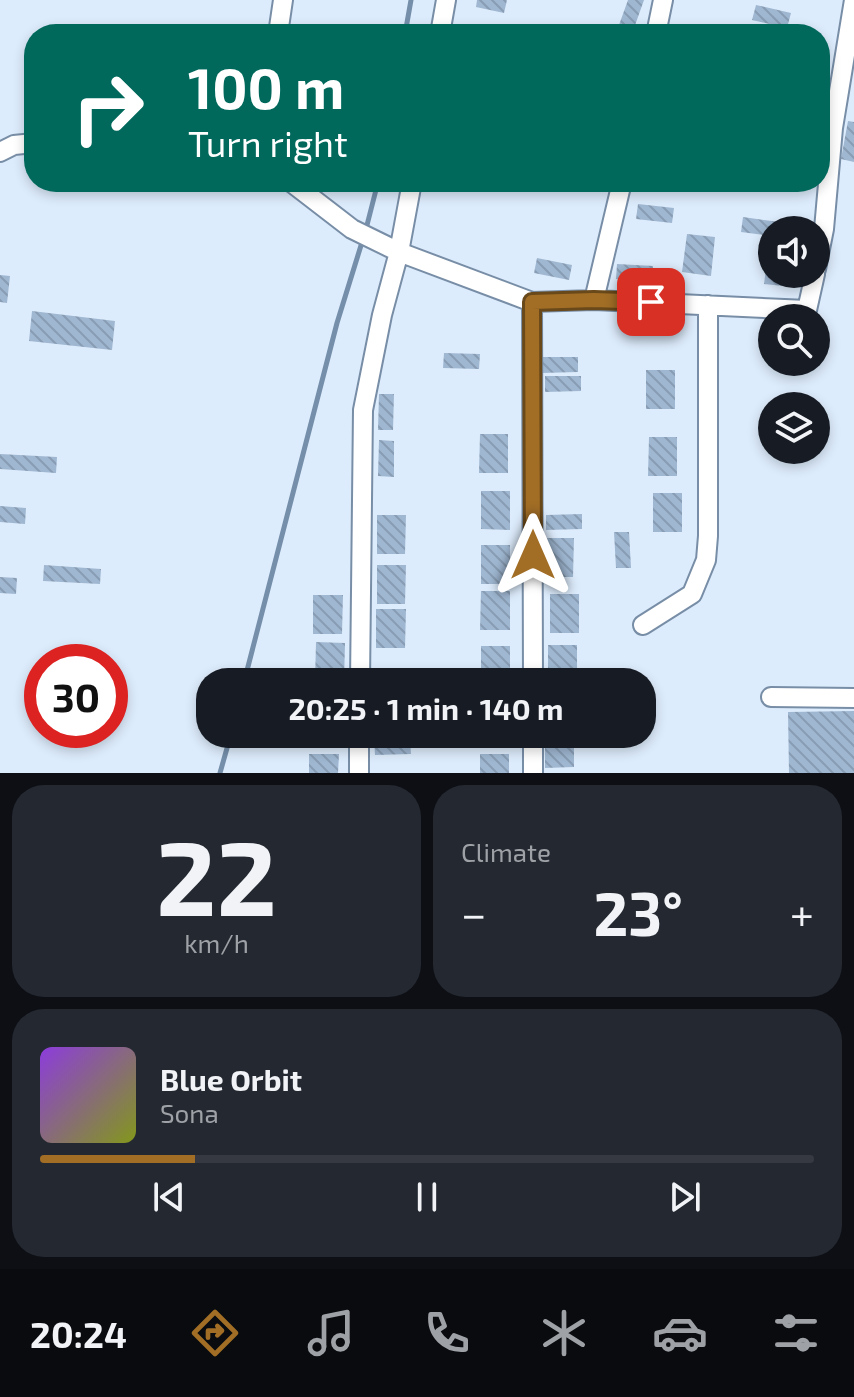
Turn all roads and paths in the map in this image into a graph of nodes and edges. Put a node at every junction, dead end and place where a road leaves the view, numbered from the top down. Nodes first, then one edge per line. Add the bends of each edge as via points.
1 (283, 0) edge
2 (446, 0) edge
3 (663, 0) edge
4 (854, 0) edge
5 (279, 24) edge
6 (442, 24) edge
7 (658, 24) edge
8 (24, 144) edge
9 (0, 152) edge
10 (830, 162) edge
11 (304, 192) edge
12 (409, 192) edge
13 (620, 192) edge
14 (827, 192) edge
15 (825, 216) edge
16 (391, 248) junction
17 (812, 288) edge
18 (594, 300) junction
19 (532, 302) junction
20 (708, 305) junction
21 (643, 625) dead end
22 (360, 668) edge
23 (533, 668) edge
24 (771, 697) dead end
25 (854, 698) edge
26 (359, 748) edge
27 (533, 748) edge
28 (359, 773) edge
29 (533, 773) edge

1 - 5 street
2 - 6 street
3 - 7 street
4 - 10 street
8 - 9 street
11 - 16 street via 352,229
12 - 16 street
13 - 18 street
14 - 15 street
16 - 19 street
16 - 22 street via 363,410
17 - 20 street via 807,310
18 - 19 street
18 - 20 street
19 - 23 street
20 - 21 street via 706,560 692,594
24 - 25 street
26 - 28 street
27 - 29 street

